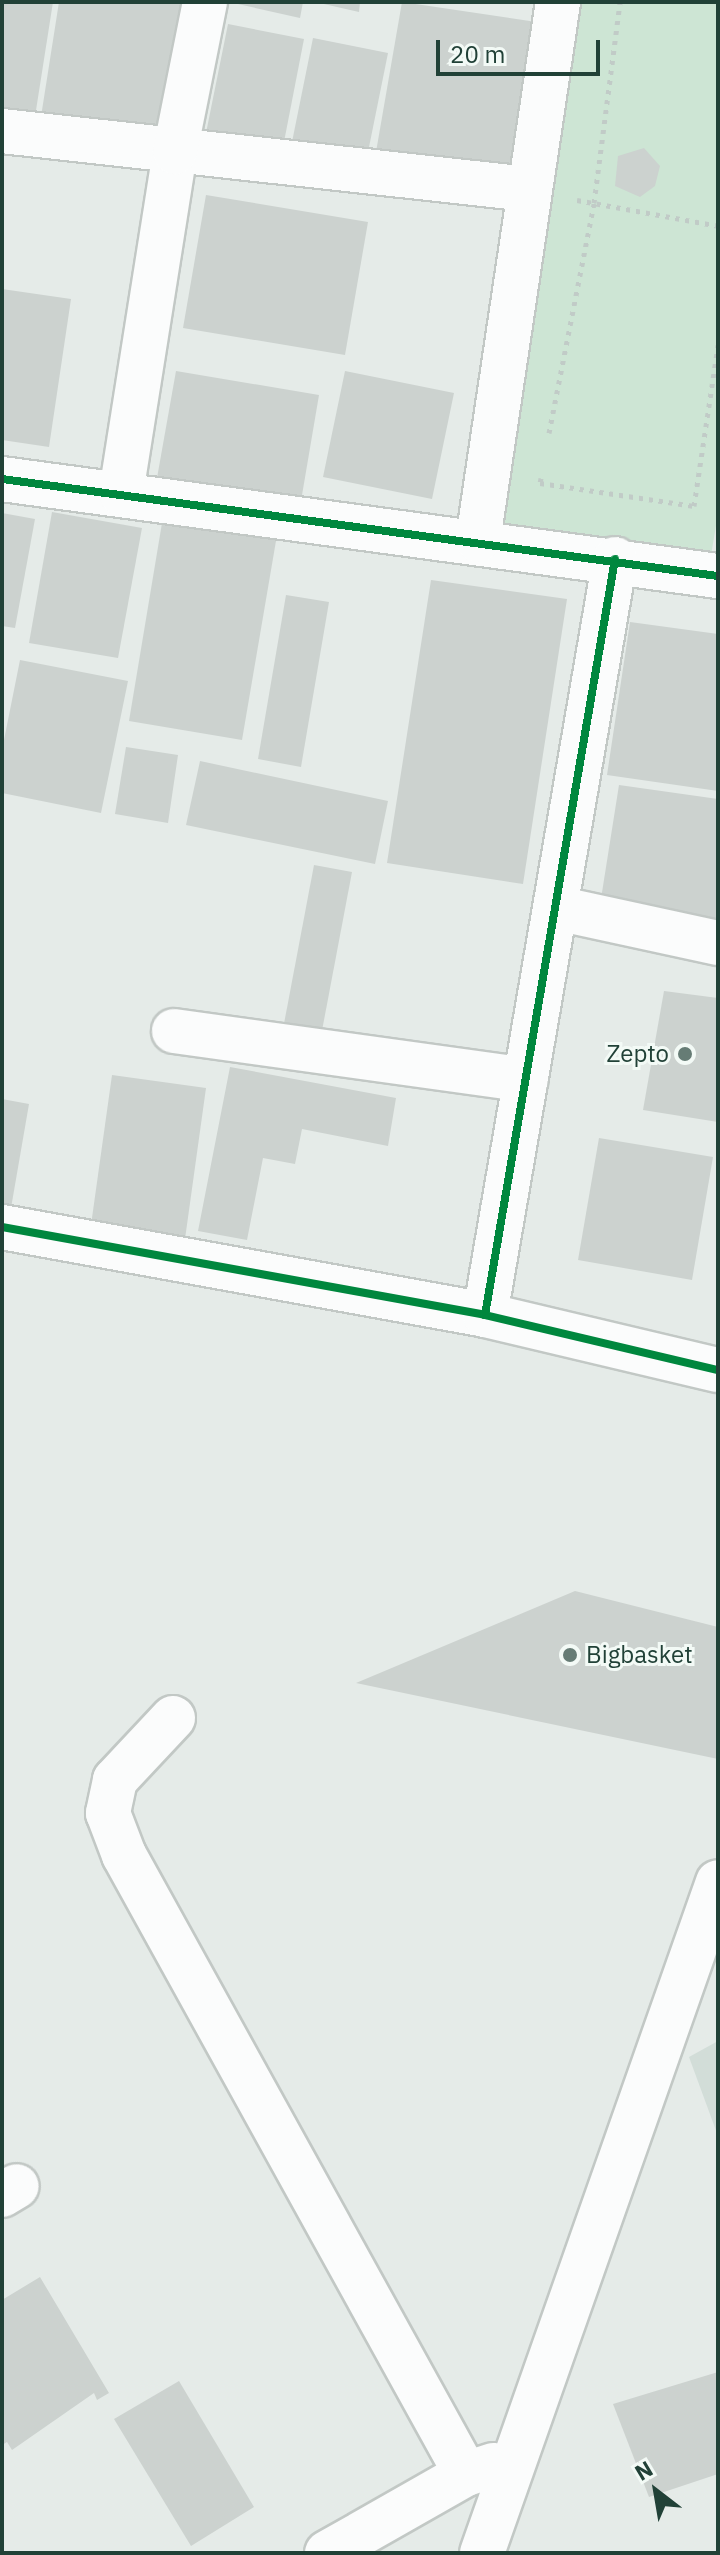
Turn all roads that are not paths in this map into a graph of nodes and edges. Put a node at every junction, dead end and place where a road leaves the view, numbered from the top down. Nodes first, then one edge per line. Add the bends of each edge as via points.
1 (205, 2) edge
2 (558, 2) edge
3 (2, 131) edge
4 (175, 152) junction
5 (528, 189) junction
6 (2, 479) edge
7 (121, 493) junction
8 (478, 540) junction
9 (615, 559) junction
10 (718, 576) edge
11 (556, 908) junction
12 (718, 943) edge
13 (174, 1031) dead end
14 (526, 1080) junction
15 (2, 1227) edge
16 (485, 1315) junction
17 (718, 1370) edge
18 (173, 1718) dead end
19 (718, 1882) edge
20 (517, 2458) junction
21 (466, 2474) junction
22 (327, 2553) edge
23 (482, 2553) edge

1 - 4 street
2 - 5 street
3 - 4 street
4 - 5 street
4 - 7 street
5 - 8 street
6 - 7 street
7 - 8 street
8 - 9 street
9 - 10 street
9 - 11 street
11 - 12 street
11 - 14 street
13 - 14 street
14 - 16 street
15 - 16 street
16 - 17 street
18 - 21 street via 115,1780 108,1813 124,1855
19 - 20 street
20 - 21 street
20 - 23 street
21 - 22 street

